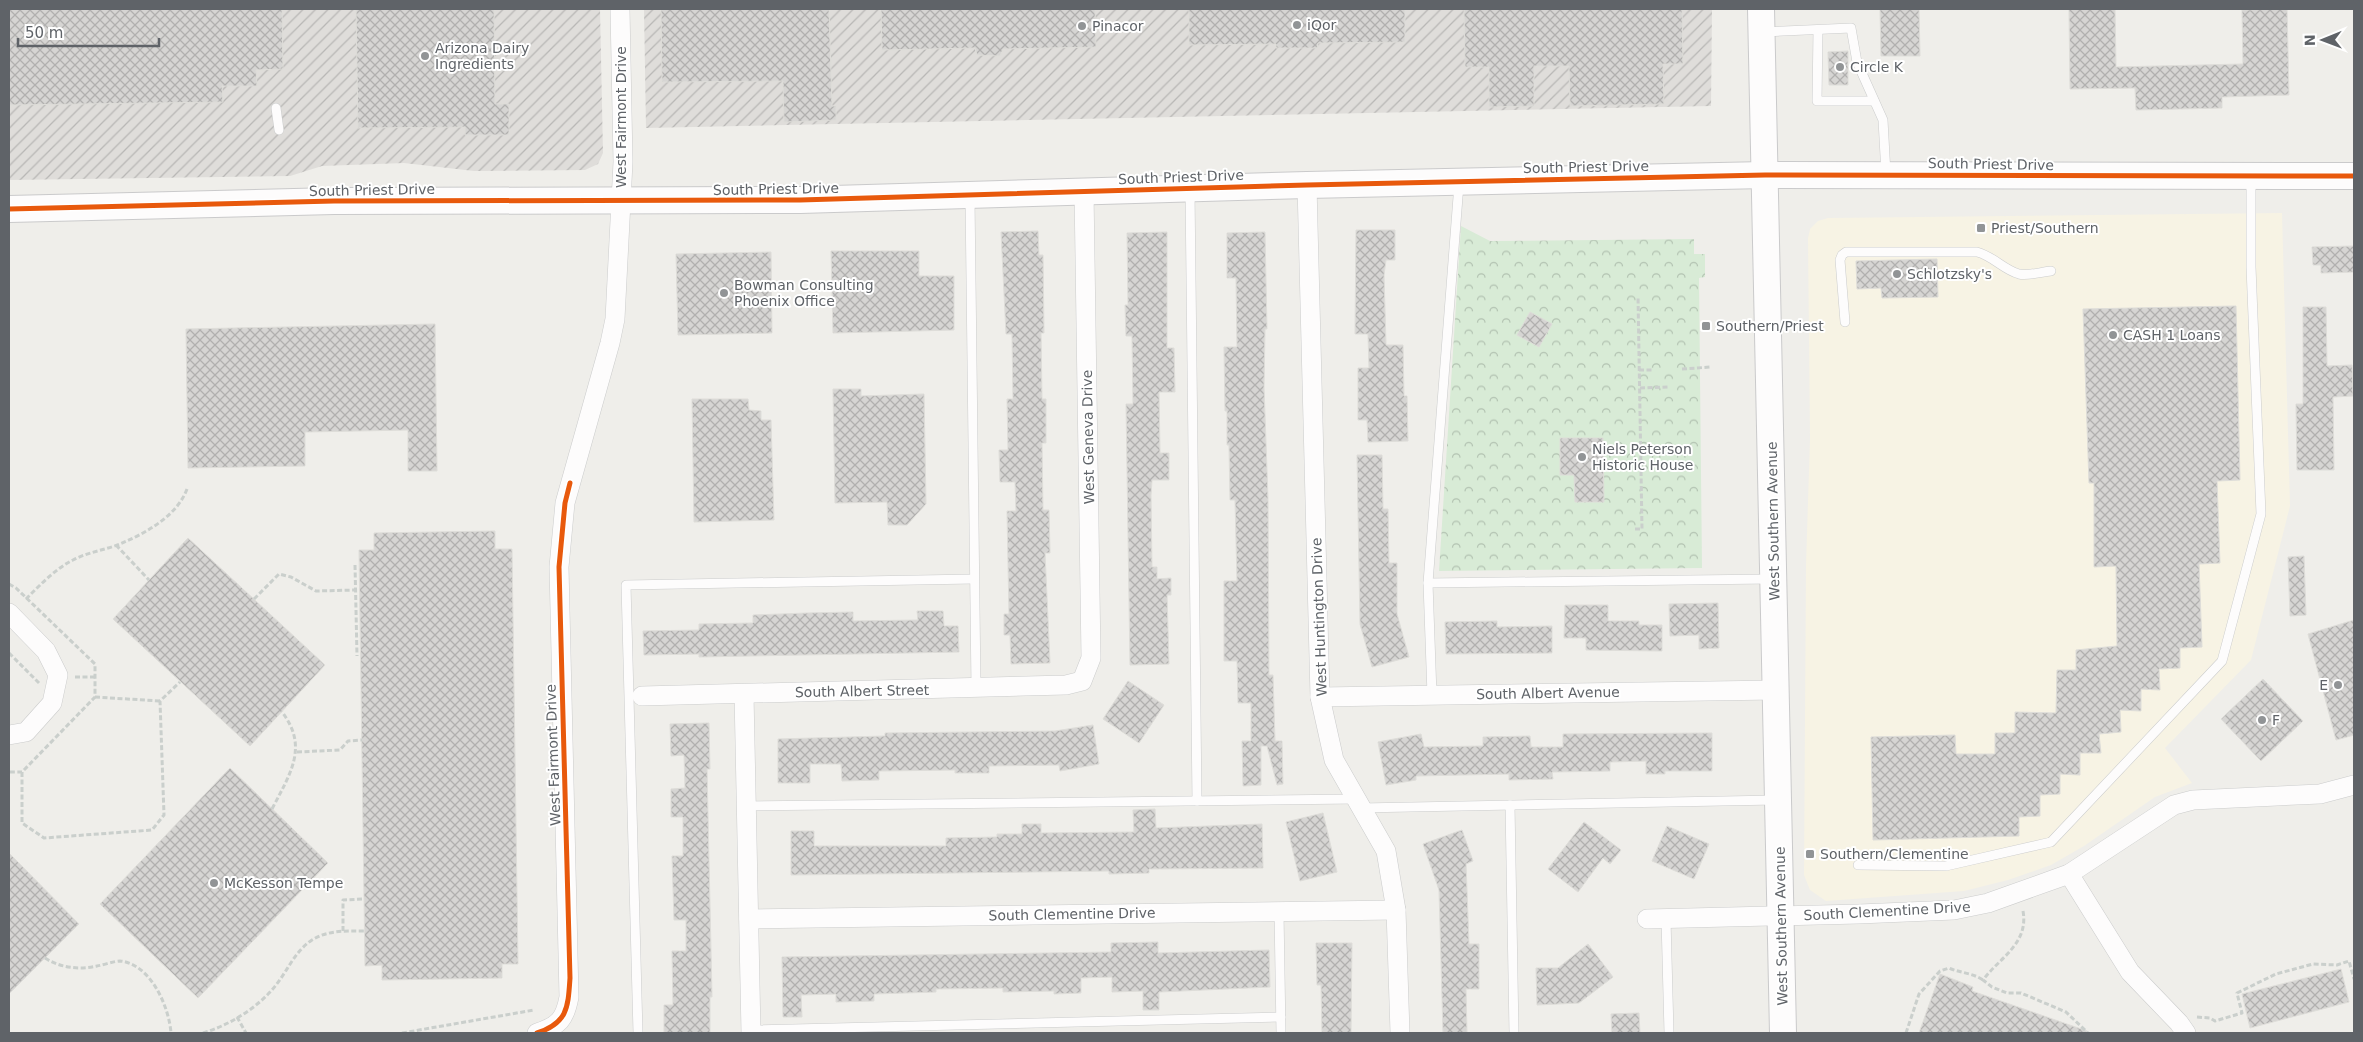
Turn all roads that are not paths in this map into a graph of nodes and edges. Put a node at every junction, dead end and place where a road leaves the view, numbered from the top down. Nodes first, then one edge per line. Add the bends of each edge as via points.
1 (620, 9) edge
2 (1761, 20) edge
3 (1818, 30) junction
4 (1874, 101) junction
5 (276, 108) dead end
6 (279, 130) dead end
7 (1886, 174) junction
8 (1765, 175) junction
9 (2251, 176) junction
10 (2354, 176) edge
11 (1459, 181) junction
12 (1307, 185) junction
13 (1190, 188) junction
14 (1084, 191) junction
15 (970, 195) junction
16 (621, 201) junction
17 (9, 209) edge
18 (2051, 271) dead end
19 (1845, 322) dead end
20 (974, 579) junction
21 (1774, 579) junction
22 (1428, 583) junction
23 (10, 615) edge
24 (1082, 681) joint
25 (976, 688) junction
26 (1776, 690) junction
27 (744, 694) junction
28 (1432, 695) junction
29 (642, 696) dead end
30 (1320, 697) junction
31 (9, 735) edge
32 (2354, 785) edge
33 (1197, 800) junction
34 (1778, 800) junction
35 (1359, 803) junction
36 (1510, 805) junction
37 (746, 806) junction
38 (1858, 866) dead end
39 (2069, 874) junction
40 (1396, 910) junction
41 (1279, 912) junction
42 (1781, 917) junction
43 (748, 919) junction
44 (1647, 919) dead end
45 (1666, 919) junction
46 (1281, 1018) junction
47 (751, 1032) edge
48 (537, 1033) edge
49 (638, 1033) edge
50 (1281, 1033) edge
51 (1400, 1033) edge
52 (1514, 1033) edge
53 (1668, 1033) edge
54 (1784, 1033) edge
55 (2186, 1033) edge

1 - 16 street, West Fairmont Drive
2 - 3 lane
2 - 8 main road, West Southern Avenue
3 - 4 lane via 1851,28 1857,62
3 - 4 lane via 1817,101
4 - 7 lane via 1882,120
5 - 6 lane
7 - 8 main road, South Priest Drive
7 - 9 main road, South Priest Drive
8 - 11 main road, South Priest Drive
8 - 21 main road, West Southern Avenue
9 - 10 main road, South Priest Drive
9 - 38 lane via 2251,267 2261,514 2222,661 2051,842 1946,866
11 - 12 main road, South Priest Drive
11 - 22 lane
12 - 13 main road, South Priest Drive
12 - 30 street, West Huntington Drive
13 - 14 main road, South Priest Drive
13 - 33 lane
14 - 15 main road, South Priest Drive
14 - 24 street, West Geneva Drive via 1090,658
15 - 16 main road, South Priest Drive
15 - 20 lane
16 - 17 main road, South Priest Drive via 334,201
16 - 48 street, West Fairmont Drive via 615,319 565,502 560,558 570,978 566,1013 557,1024
18 - 19 lane via 2012,272 1989,255 1977,252 1846,252 1840,260
20 - 25 lane
20 - 49 lane via 626,585
21 - 22 lane
21 - 26 main road, West Southern Avenue
22 - 28 lane
23 - 31 street via 46,651 58,675 52,703 26,732
24 - 25 street, South Albert Street via 1066,685
25 - 27 street, South Albert Street
26 - 28 street, South Albert Avenue
26 - 34 main road, West Southern Avenue
27 - 29 street, South Albert Street
27 - 37 street
28 - 30 street, South Albert Avenue
30 - 35 street, West Huntington Drive via 1334,760
32 - 39 street, South Clementine Drive via 2320,794 2193,800 2174,805
33 - 35 lane
33 - 37 lane
34 - 36 lane
34 - 42 main road, West Southern Avenue
35 - 36 lane
35 - 40 street, West Huntington Drive via 1386,851
36 - 52 lane
37 - 43 street
39 - 42 street, South Clementine Drive via 1988,903 1954,910
39 - 55 street via 2130,972
40 - 41 street, South Clementine Drive
40 - 51 street, West Huntington Drive
41 - 43 street, South Clementine Drive
41 - 46 lane
42 - 45 street, South Clementine Drive
42 - 54 main road, West Southern Avenue
43 - 47 street
44 - 45 street, South Clementine Drive
45 - 53 lane
46 - 47 lane
46 - 50 lane

